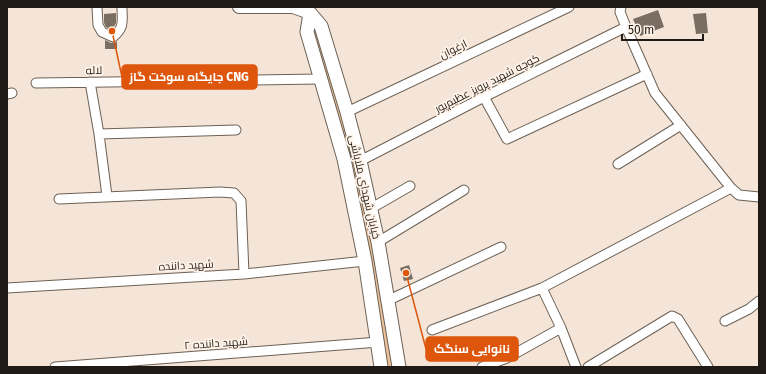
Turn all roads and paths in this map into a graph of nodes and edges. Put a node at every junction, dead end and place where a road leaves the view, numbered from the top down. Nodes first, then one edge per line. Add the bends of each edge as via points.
1 (97, 7) edge
2 (122, 7) edge
3 (239, 7) edge
4 (569, 7) edge
5 (621, 7) edge
6 (309, 10) edge
7 (626, 27) junction
8 (647, 74) junction
9 (320, 79) junction
10 (90, 82) junction
11 (36, 83) dead end
12 (484, 97) junction
13 (347, 112) junction
14 (681, 125) junction
15 (236, 130) dead end
16 (100, 134) junction
17 (360, 161) junction
18 (618, 164) dead end
19 (410, 186) dead end
20 (731, 188) junction
21 (464, 190) dead end
22 (108, 196) junction
23 (759, 197) edge
24 (59, 199) dead end
25 (370, 209) junction
26 (378, 242) junction
27 (500, 247) dead end
28 (365, 261) junction
29 (244, 274) junction
30 (7, 288) edge
31 (542, 288) junction
32 (389, 300) junction
33 (759, 301) edge
34 (725, 321) dead end
35 (561, 328) junction
36 (432, 330) dead end
37 (378, 342) junction
38 (509, 363) edge
39 (55, 367) edge
40 (381, 367) edge
41 (399, 367) edge
42 (482, 367) edge
43 (576, 367) edge
44 (588, 367) edge
45 (708, 367) edge

1 - 2 street via 98,25 102,32 113,37 120,31
3 - 6 street via 292,7
4 - 13 street, ارغوان
5 - 7 street via 620,12
6 - 9 main road, خیابان شهدای ملاباشی via 307,32
6 - 13 main road, خیابان شهدای ملاباشی via 321,26
7 - 8 street
7 - 12 street, کوچه شهید پرویز عظیم‌پور
8 - 12 street via 507,139
8 - 14 street via 655,93
9 - 10 street, لاله
9 - 28 main road, خیابان شهدای ملاباشی via 344,159
10 - 11 street, لاله
10 - 16 street
12 - 17 street, کوچه شهید پرویز عظیم‌پور
13 - 17 main road, خیابان شهدای ملاباشی
14 - 18 street
14 - 20 street
15 - 16 street
16 - 22 street
17 - 25 main road, خیابان شهدای ملاباشی
19 - 25 street
20 - 23 street via 739,195
20 - 31 street
21 - 26 street
22 - 24 street
22 - 29 street via 234,193 241,201
25 - 26 main road, خیابان شهدای ملاباشی
26 - 32 main road, خیابان شهدای ملاباشی
27 - 32 street
28 - 29 street, شهید داننده
28 - 37 main road, خیابان شهدای ملاباشی
29 - 30 street, شهید داننده
31 - 35 street
31 - 36 street
32 - 41 main road, خیابان شهدای ملاباشی
33 - 34 street
35 - 38 street
35 - 43 street
37 - 39 street, شهید داننده ۲
37 - 40 main road, خیابان شهدای ملاباشی
38 - 42 street
44 - 45 street via 672,316 678,319

